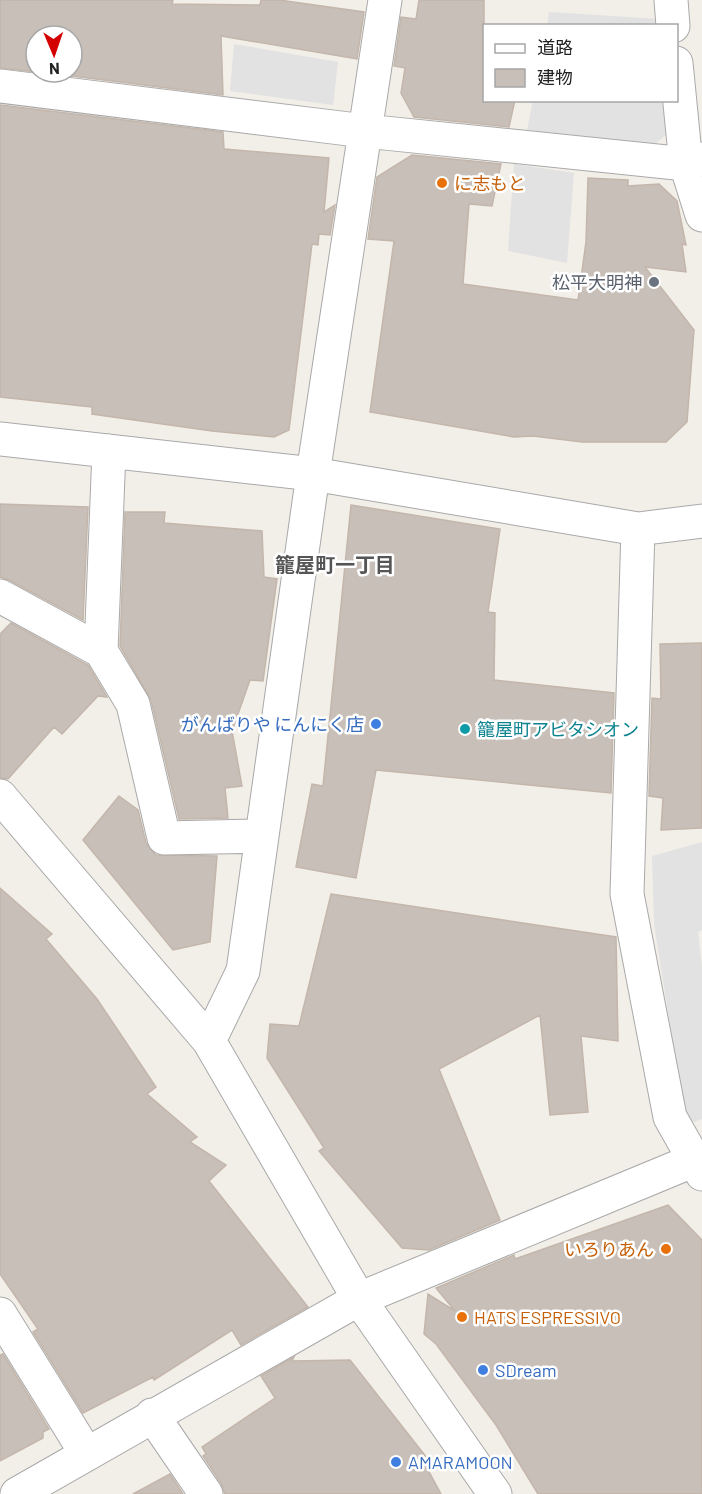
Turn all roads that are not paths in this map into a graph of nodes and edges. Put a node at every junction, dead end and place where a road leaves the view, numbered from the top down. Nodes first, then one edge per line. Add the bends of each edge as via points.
1 (385, 0) edge
2 (671, 0) edge
3 (673, 24) edge
4 (678, 74) edge
5 (0, 86) edge
6 (365, 130) junction
7 (694, 161) edge
8 (702, 215) edge
9 (0, 439) edge
10 (109, 451) junction
11 (312, 474) junction
12 (702, 521) edge
13 (638, 529) junction
14 (0, 596) edge
15 (101, 651) junction
16 (0, 796) edge
17 (262, 836) junction
18 (209, 1041) junction
19 (700, 1164) edge
20 (359, 1299) junction
21 (0, 1314) edge
22 (152, 1415) junction
23 (86, 1453) junction
24 (17, 1494) edge
25 (206, 1494) edge
26 (495, 1494) edge

1 - 6 street
2 - 3 street
4 - 7 street
5 - 6 street
6 - 7 street
6 - 11 street
7 - 8 street
9 - 10 street
10 - 11 street
10 - 15 street
11 - 13 street
11 - 17 street
12 - 13 street
13 - 19 street via 627,894 669,1117
14 - 15 street
15 - 17 street via 133,704 164,838
16 - 18 street
17 - 18 street via 243,970
18 - 20 street
19 - 20 street
20 - 22 street
20 - 26 street
21 - 23 street
22 - 23 street
22 - 25 street
23 - 24 street

